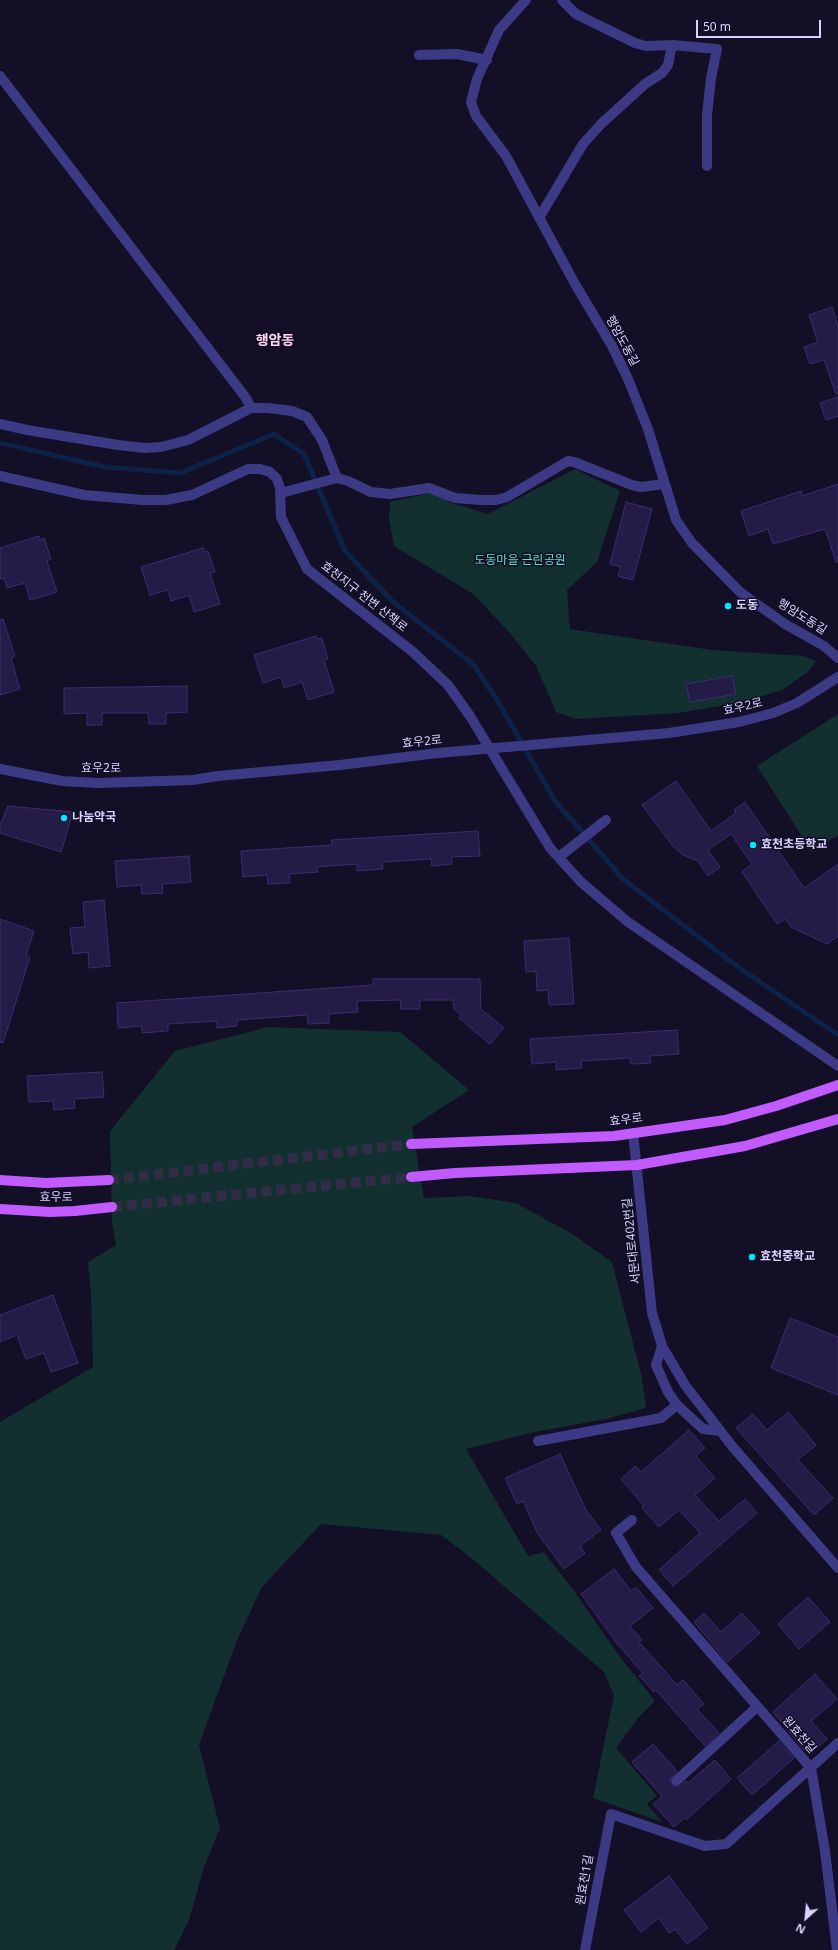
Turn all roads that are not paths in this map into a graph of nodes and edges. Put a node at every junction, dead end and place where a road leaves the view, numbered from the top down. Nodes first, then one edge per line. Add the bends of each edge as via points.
1 (526, 0) edge
2 (562, 0) edge
3 (672, 45) junction
4 (420, 55) dead end
5 (487, 60) junction
6 (0, 76) edge
7 (707, 166) dead end
8 (539, 218) junction
9 (251, 408) junction
10 (0, 424) edge
11 (0, 476) edge
12 (337, 478) junction
13 (664, 484) junction
14 (280, 493) junction
15 (838, 658) edge
16 (838, 678) edge
17 (0, 769) edge
18 (603, 822) dead end
19 (559, 857) junction
20 (838, 1066) edge
21 (838, 1086) edge
22 (838, 1119) edge
23 (634, 1133) junction
24 (411, 1144) tunnel mouth
25 (637, 1165) junction
26 (411, 1177) tunnel mouth
27 (0, 1180) edge
28 (109, 1180) tunnel mouth
29 (112, 1207) tunnel mouth
30 (0, 1209) edge
31 (662, 1346) junction
32 (677, 1405) junction
33 (720, 1431) junction
34 (538, 1442) dead end
35 (632, 1520) dead end
36 (838, 1568) edge
37 (757, 1706) junction
38 (838, 1743) edge
39 (811, 1768) junction
40 (676, 1781) dead end
41 (585, 1950) edge
42 (837, 1950) edge

1 - 5 street, 행암도동길 via 499,30
2 - 3 street via 576,14 635,43 646,46
3 - 7 street via 718,49 711,78 707,115
3 - 8 street via 668,65 662,73 645,84 583,144
4 - 5 street via 457,54
5 - 8 street, 행암도동길 via 471,102 476,116 506,156
6 - 9 street via 246,398
8 - 13 street, 행암도동길 via 628,379 648,429
9 - 10 street via 188,440 161,447 118,445
9 - 12 street via 292,411 307,417 322,440
11 - 14 street, 효천지구 천변 산책로 via 84,495 166,500 192,495 248,469 260,469 270,472 277,479
12 - 13 street via 371,492 390,494 429,488 455,498 496,500 508,497 568,461 632,485 641,487
12 - 14 street
13 - 15 street, 행암도동길 via 680,526 692,543 735,586 785,624 824,646
14 - 19 street, 효천지구 천변 산책로 via 281,517 307,568 413,652 448,685 470,716 550,848
16 - 17 street, 효우2로 via 796,703 773,713 738,722 669,733 438,753 193,780 97,783 62,781
18 - 19 street
19 - 20 street, 효천지구 천변 산책로 via 581,882 628,922
21 - 23 main road, 효우로 via 725,1120
22 - 25 main road via 745,1146
23 - 24 main road, 효우로 via 614,1136
23 - 25 street, 서문대로402번길
25 - 26 main road
25 - 31 street, 서문대로402번길 via 652,1313
27 - 28 main road, 효우로 via 46,1183
29 - 30 main road, 효우로 via 50,1212
31 - 32 street via 656,1365
31 - 33 street, 서문대로402번길 via 685,1385
32 - 33 street via 703,1429
32 - 34 street via 661,1418
33 - 36 street, 서문대로402번길
35 - 37 street, 원효천길 via 616,1533 636,1567
37 - 39 street, 원효천길
37 - 40 street
38 - 39 street
39 - 41 street, 원효천1길 via 726,1844 705,1846 610,1814
39 - 42 street, 원효천길 via 825,1851

